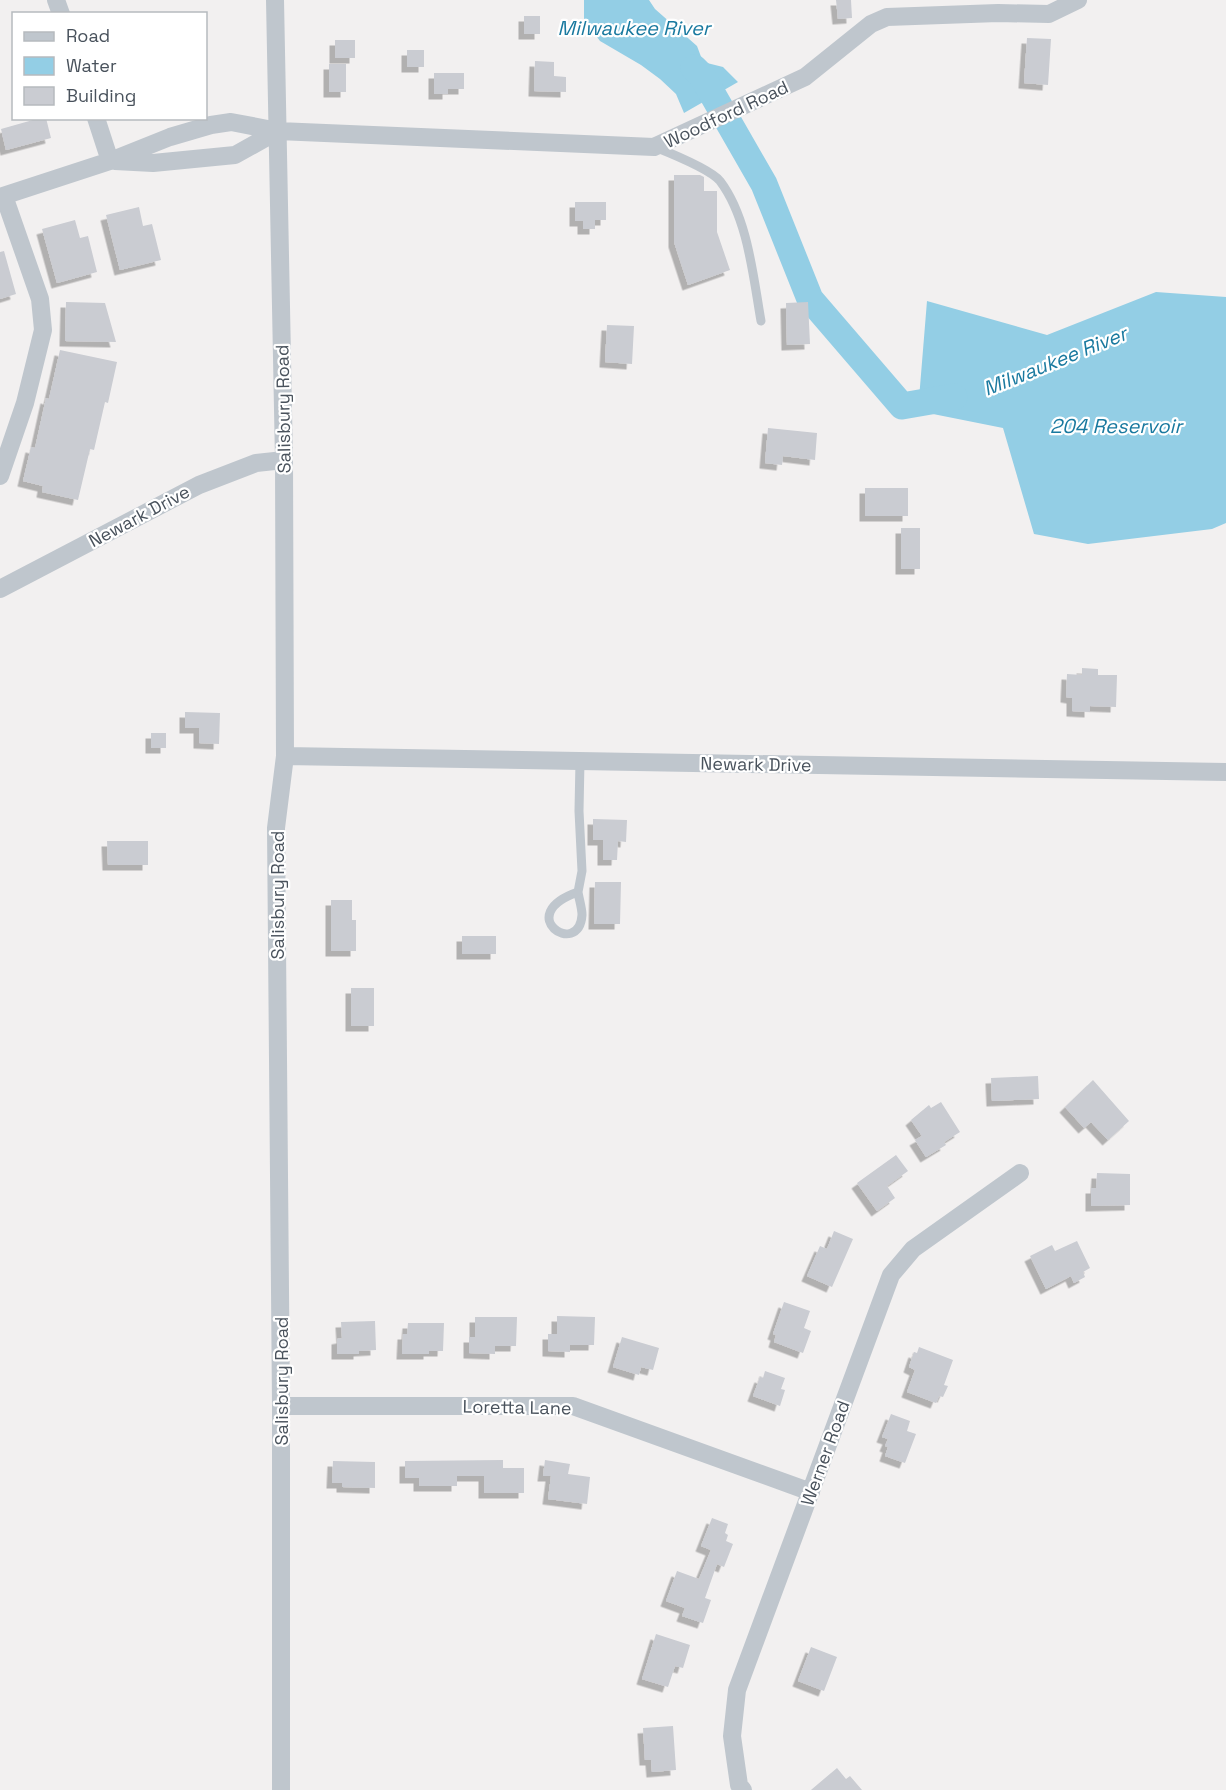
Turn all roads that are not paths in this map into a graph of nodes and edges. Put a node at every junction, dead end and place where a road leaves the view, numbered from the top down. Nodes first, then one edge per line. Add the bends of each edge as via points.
1 (276, 0) edge
2 (1078, 0) edge
3 (913, 8) edge
4 (97, 120) edge
5 (278, 131) junction
6 (662, 144) junction
7 (110, 160) junction
8 (2, 197) edge
9 (761, 321) dead end
10 (284, 460) junction
11 (0, 476) edge
12 (0, 589) edge
13 (285, 756) junction
14 (580, 761) junction
15 (1226, 772) edge
16 (578, 892) junction
17 (1020, 1173) dead end
18 (281, 1406) junction
19 (811, 1492) junction
20 (281, 1790) edge
21 (743, 1790) edge

1 - 5 street, Salisbury Road
2 - 3 street, Woodford Road via 1049,14
3 - 6 street, Woodford Road via 871,24 805,77
4 - 7 street
5 - 6 street, Woodford Road
5 - 7 street, Woodford Road via 235,155 153,163
5 - 7 street, Woodford Road via 231,122 211,125
5 - 10 street, Salisbury Road
6 - 9 lane via 719,180 742,224
7 - 8 street, Woodford Road
8 - 11 street via 40,298 43,330 25,403
10 - 12 street, Newark Drive via 256,463 199,485
10 - 13 street, Salisbury Road
13 - 14 street, Newark Drive
13 - 18 street, Salisbury Road via 276,828
14 - 15 street, Newark Drive
14 - 16 lane via 582,871
16 - 16 lane via 564,897 549,916 553,930 560,934 570,933 582,918
17 - 19 street, Werner Road via 913,1249 891,1275
18 - 19 street, Loretta Lane via 573,1406
18 - 20 street, Salisbury Road
19 - 21 street, Werner Road via 737,1690 732,1736

